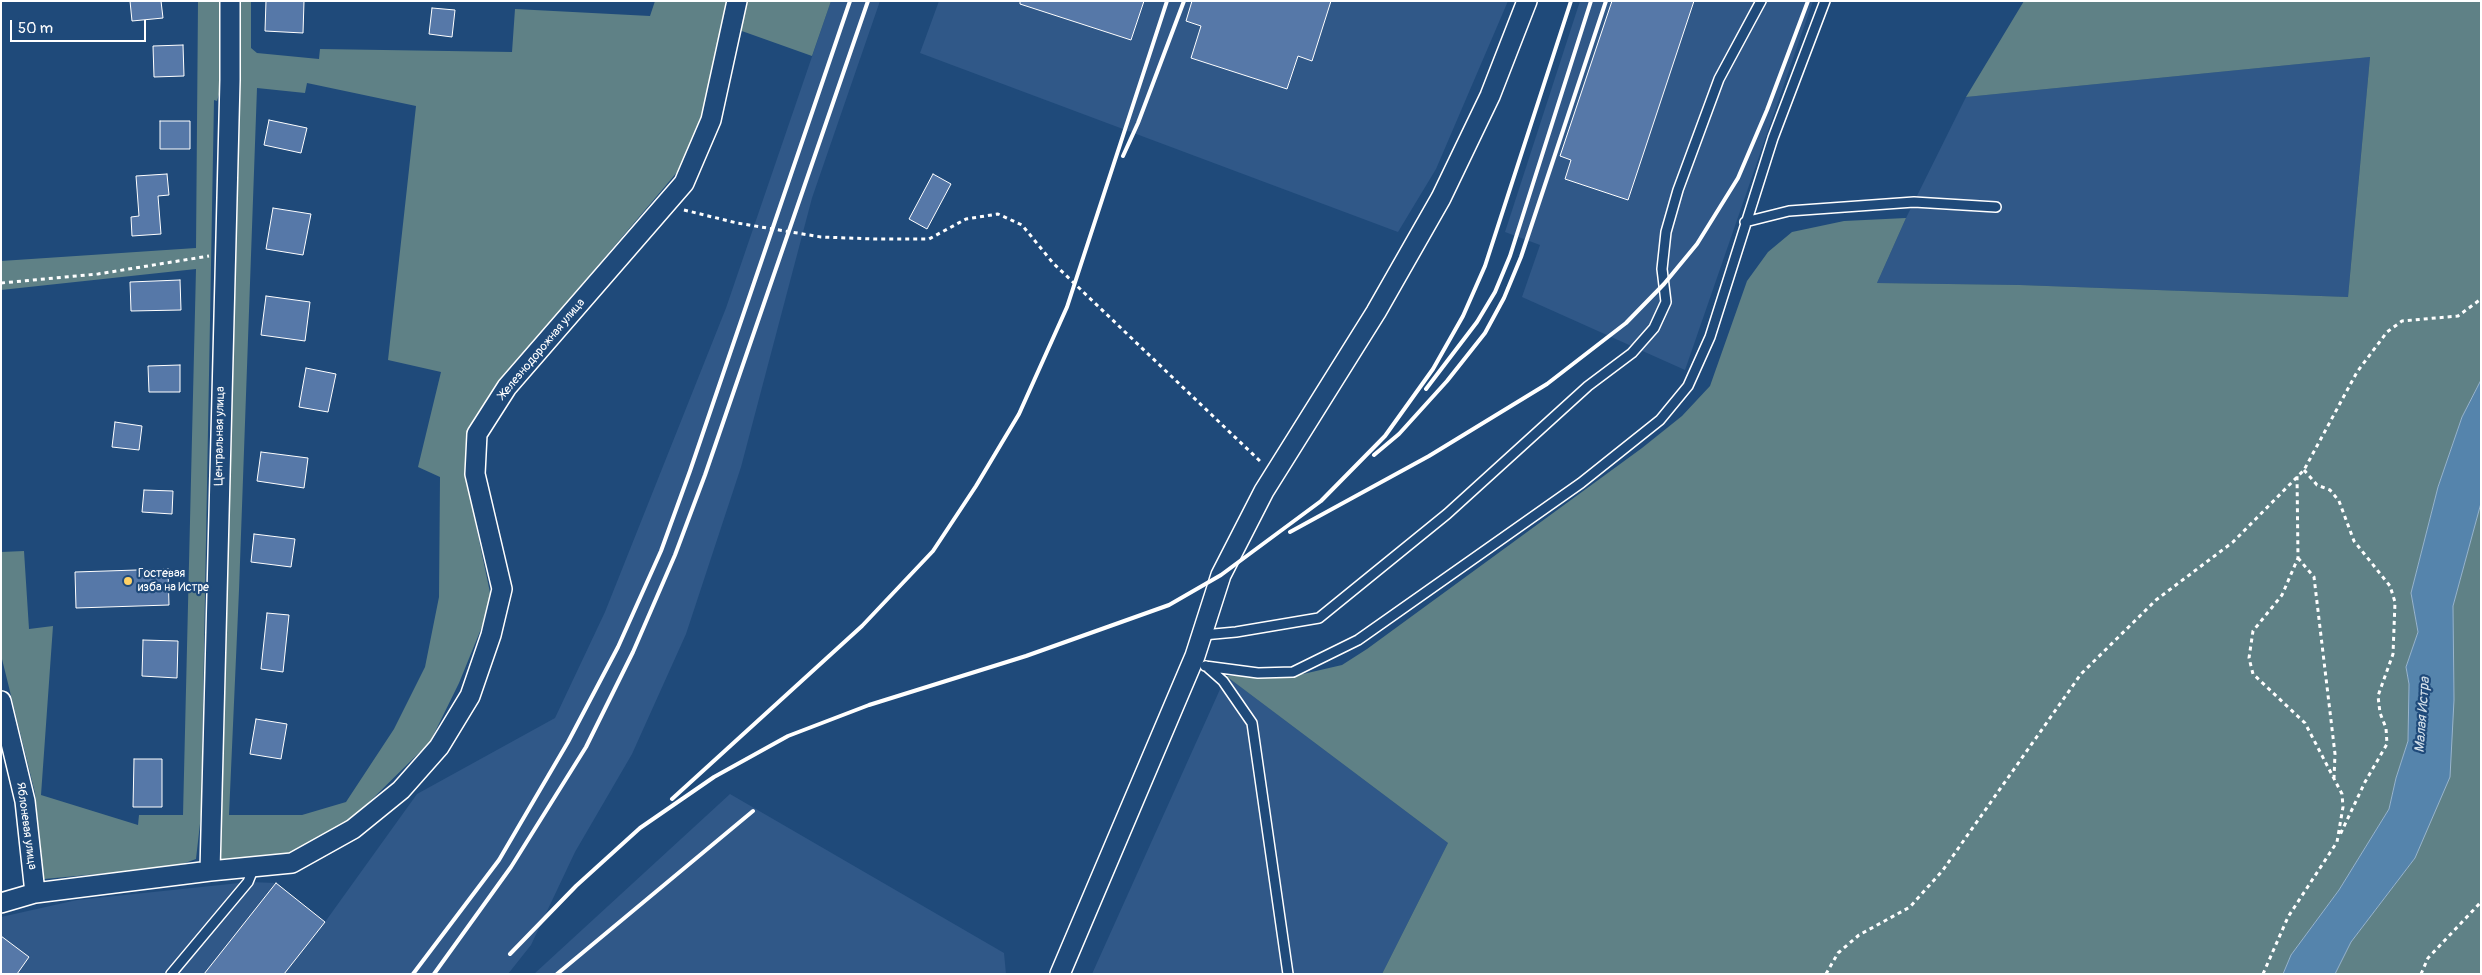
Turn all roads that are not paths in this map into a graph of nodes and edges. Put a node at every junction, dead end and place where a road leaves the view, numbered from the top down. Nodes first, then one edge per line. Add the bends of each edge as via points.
1 (230, 1) edge
2 (737, 1) edge
3 (1527, 1) edge
4 (1761, 1) edge
5 (1825, 1) edge
6 (1996, 207) dead end
7 (1745, 222) junction
8 (1203, 635) junction
9 (1200, 661) junction
10 (1, 701) edge
11 (254, 866) junction
12 (210, 871) junction
13 (35, 893) junction
14 (1, 902) edge
15 (171, 974) edge
16 (1060, 974) edge
17 (1288, 974) edge

1 - 12 street, Центральная улица
2 - 11 street, Железнодорожная улица via 711,120 684,183 507,388 477,434 475,474 502,589 491,635 470,696 439,747 401,790 353,829 292,863
3 - 8 street via 1490,96 1441,198 1376,312 1274,474 1221,575
4 - 8 lane via 1718,79 1678,190 1666,232 1662,269 1666,302 1654,328 1632,353 1588,386 1447,514 1319,618
5 - 7 lane
6 - 7 lane via 1914,202 1789,211
7 - 9 lane via 1710,337 1688,386 1660,420 1582,483 1351,643 1292,672 1258,673
8 - 9 street
9 - 16 street
9 - 17 lane via 1223,681 1252,723
10 - 13 street, Яблоневая улица via 25,801
11 - 12 street, Железнодорожная улица
11 - 15 lane via 248,882
12 - 13 street, Железнодорожная улица
13 - 14 street, Железнодорожная улица

